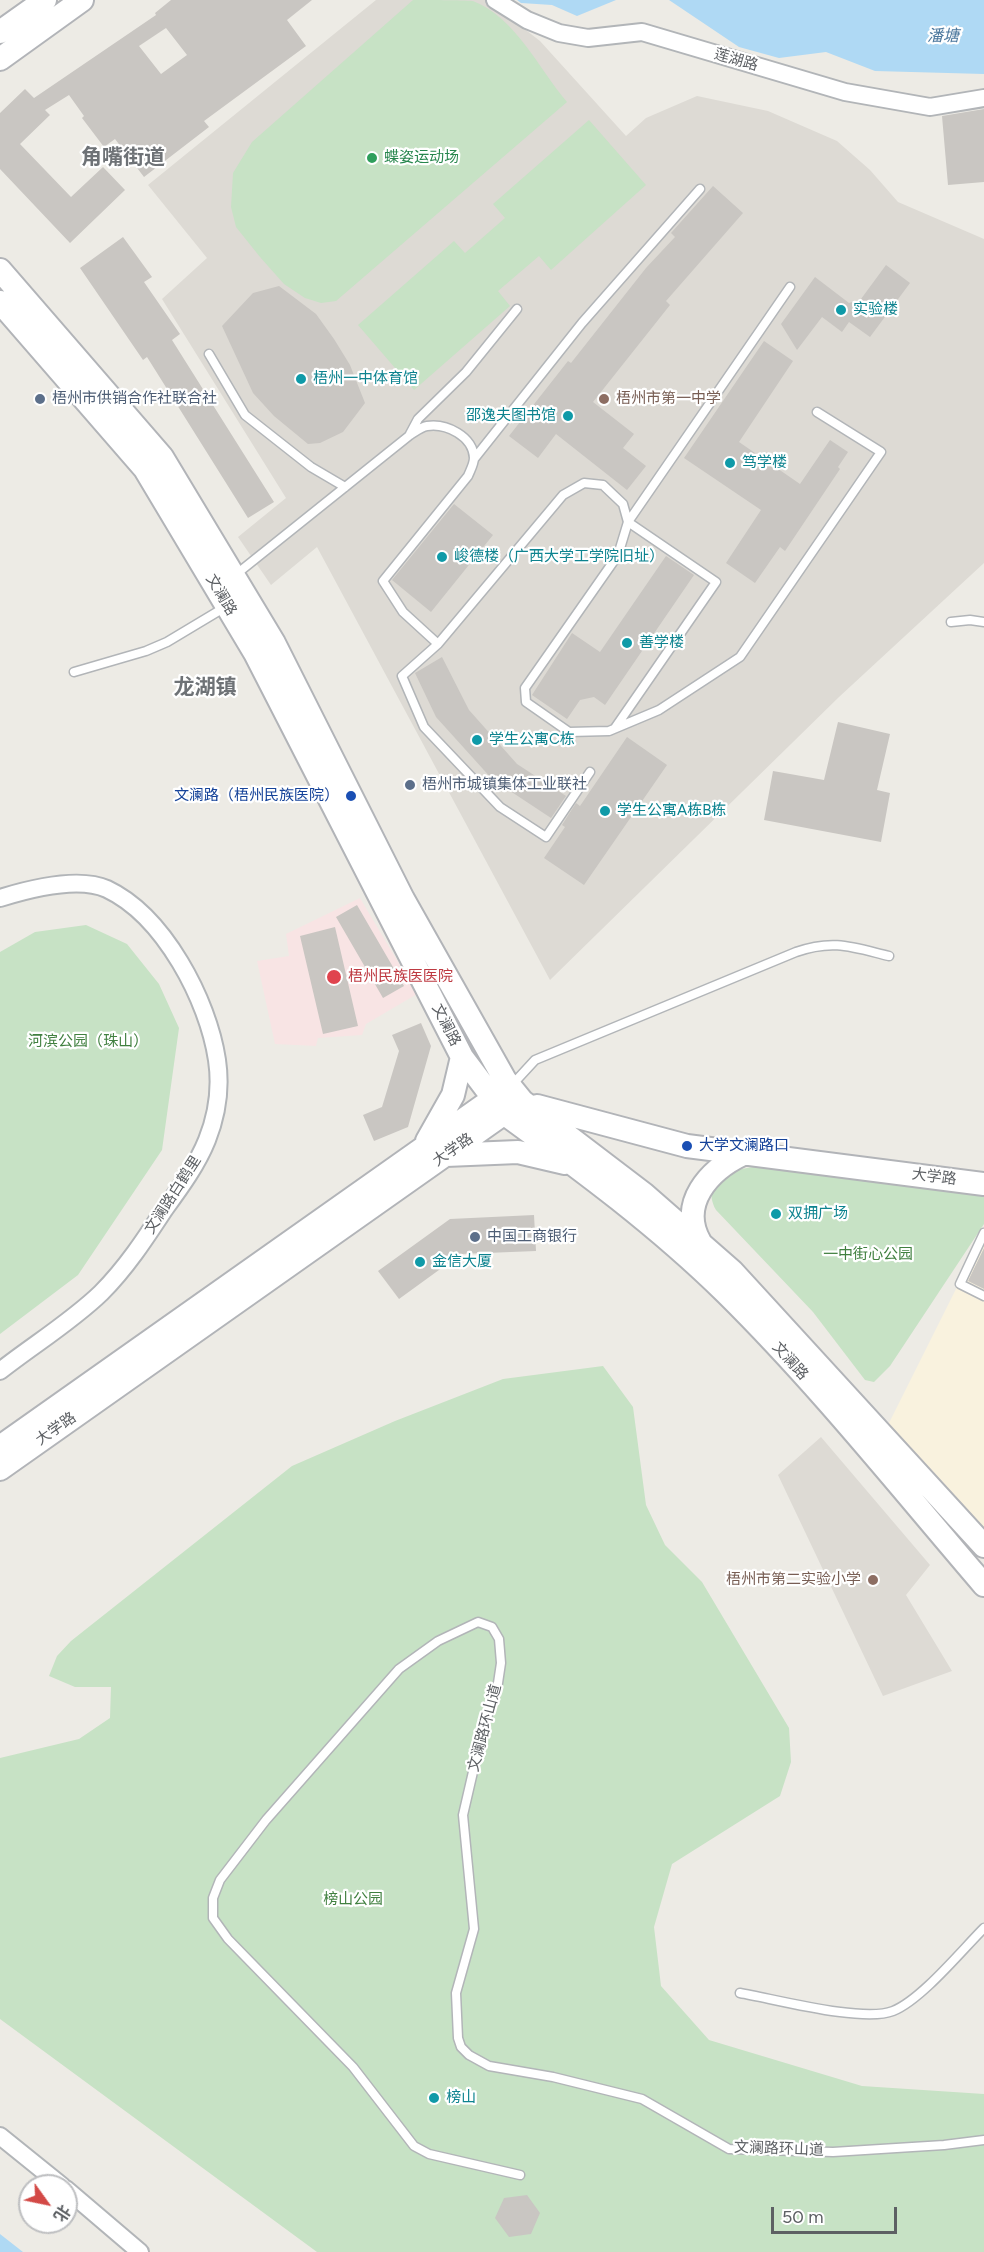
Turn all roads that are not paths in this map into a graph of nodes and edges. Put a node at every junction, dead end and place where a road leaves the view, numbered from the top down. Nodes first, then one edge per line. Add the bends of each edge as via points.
1 (45, 0) edge
2 (82, 0) edge
3 (495, 0) edge
4 (0, 32) edge
5 (0, 59) edge
6 (984, 99) edge
7 (700, 189) dead end
8 (0, 270) edge
9 (790, 288) dead end
10 (0, 302) edge
11 (517, 309) dead end
12 (209, 354) dead end
13 (818, 412) dead end
14 (410, 435) junction
15 (474, 459) junction
16 (345, 487) junction
17 (628, 522) junction
18 (234, 576) junction
19 (227, 606) junction
20 (951, 622) dead end
21 (984, 622) edge
22 (438, 644) junction
23 (74, 672) dead end
24 (615, 729) junction
25 (590, 772) dead end
26 (0, 898) edge
27 (889, 956) dead end
28 (462, 1058) junction
29 (507, 1100) junction
30 (422, 1150) junction
31 (743, 1154) junction
32 (445, 1156) junction
33 (577, 1167) junction
34 (984, 1184) edge
35 (984, 1233) edge
36 (700, 1243) junction
37 (984, 1296) edge
38 (0, 1371) edge
39 (0, 1447) edge
40 (0, 1469) edge
41 (984, 1546) edge
42 (984, 1585) edge
43 (984, 1928) edge
44 (740, 1993) dead end
45 (0, 2136) edge
46 (984, 2140) edge
47 (47, 2174) edge
48 (520, 2175) dead end
49 (78, 2199) edge
50 (140, 2252) edge

1 - 4 main road
2 - 5 main road
3 - 6 street, 莲湖路 via 527,20 559,33 588,38 642,32 845,92 930,106
7 - 15 lane via 582,323
8 - 18 main road, 文澜路 via 162,457
9 - 17 lane
10 - 19 main road, 文澜路 via 145,469
11 - 14 lane via 466,372 418,419
12 - 16 lane via 245,415 311,467
13 - 24 lane via 881,452 740,657 659,710
14 - 15 lane via 424,426 441,426 460,434 472,449
14 - 16 lane
15 - 22 lane via 468,476 383,580 404,612
16 - 18 lane
17 - 22 lane via 623,504 603,485 585,483 563,495
17 - 24 lane via 716,582
17 - 24 lane via 618,555 525,688 526,702 569,732
18 - 29 main road, 文澜路 via 274,643 403,899 484,1047
19 - 23 lane via 167,642
19 - 28 main road, 文澜路 via 255,653
20 - 21 lane
22 - 25 lane via 402,676 424,727 500,807 546,837
26 - 38 street, 文澜路白鹤里 via 50,885 77,884 105,888 129,902 171,949 198,997 210,1028 218,1091 206,1142 188,1176 135,1254 100,1294
27 - 29 lane via 832,944 818,944 796,952 535,1060
28 - 29 main road, 文澜路
28 - 30 main road via 453,1095
29 - 30 main road, 大学路
29 - 31 main road, 大学路 via 687,1146
29 - 32 main road, 大学路
29 - 33 main road, 文澜路
29 - 36 main road, 文澜路 via 644,1194
30 - 39 main road, 大学路
31 - 34 main road, 大学路
31 - 36 main road via 714,1172 696,1198 691,1212
32 - 33 main road via 518,1152
32 - 40 main road, 大学路
33 - 42 main road, 文澜路 via 632,1208 725,1292 789,1359
35 - 37 lane via 960,1284
36 - 41 main road, 文澜路 via 732,1270
43 - 44 lane via 910,2001 892,2011 869,2015
45 - 47 street
46 - 48 lane, 文澜路环山道 via 833,2152 729,2149 642,2099 489,2066 461,2047 456,1993 474,1929 464,1815 501,1663 499,1639 492,1627 478,1622 461,1627 418,1653 356,1714 220,1880 213,1898 213,1918 228,1939 353,2067 414,2146 429,2154
49 - 50 street

